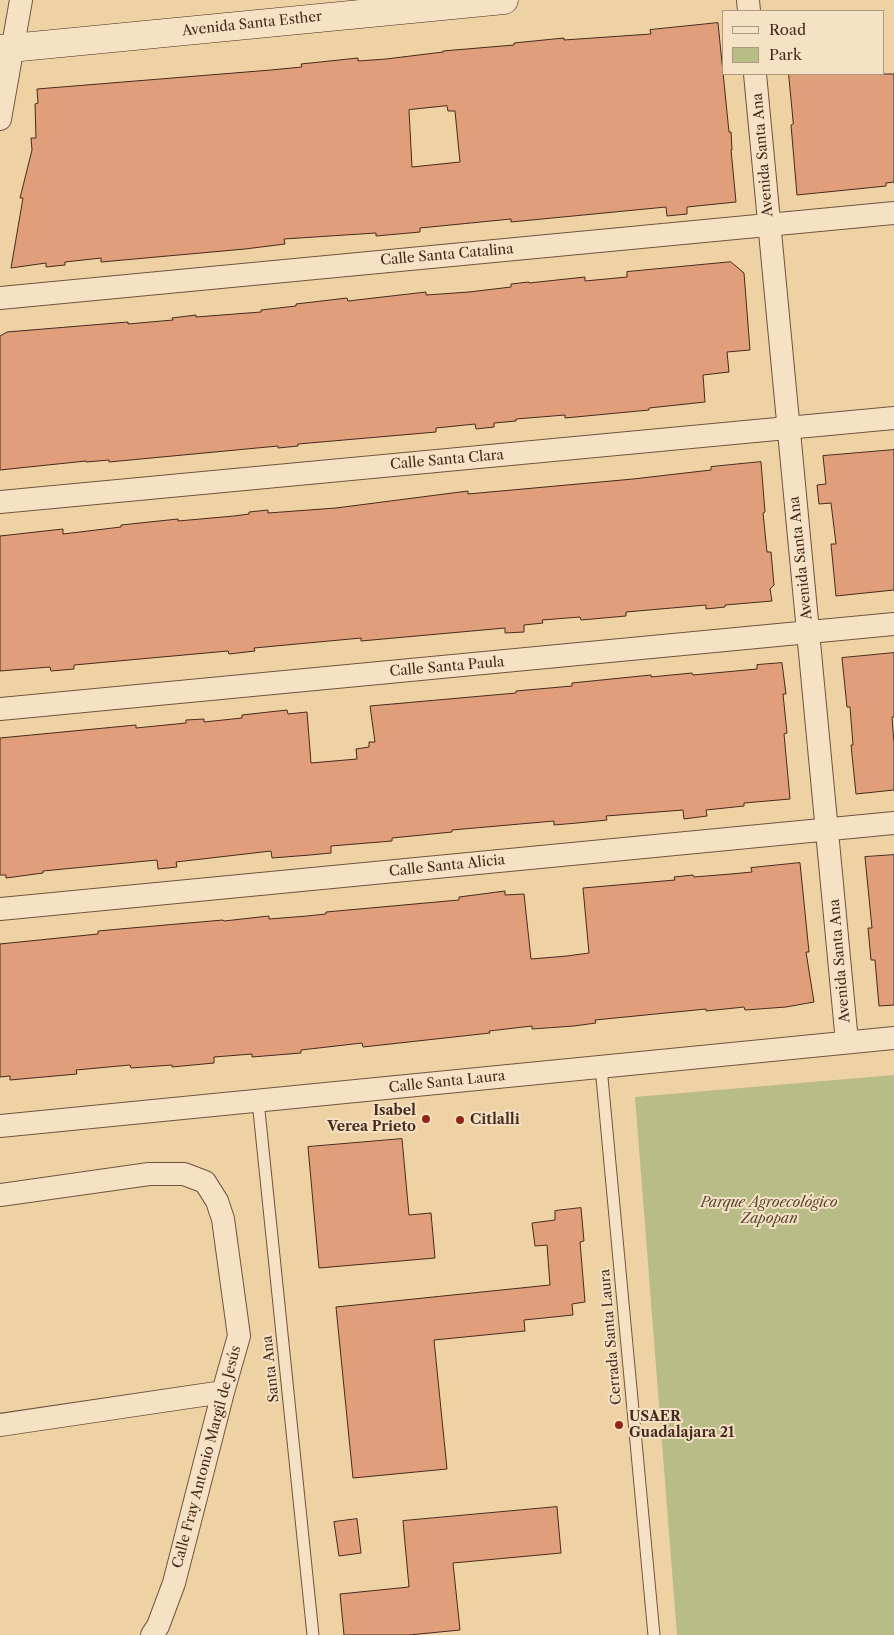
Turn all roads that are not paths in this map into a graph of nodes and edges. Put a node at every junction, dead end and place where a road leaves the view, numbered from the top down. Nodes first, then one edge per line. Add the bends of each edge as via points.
1 (20, 0) edge
2 (504, 0) edge
3 (6, 48) edge
4 (755, 75) edge
5 (0, 119) edge
6 (894, 213) edge
7 (770, 224) junction
8 (0, 298) edge
9 (894, 418) edge
10 (789, 428) junction
11 (0, 502) edge
12 (894, 624) edge
13 (808, 632) junction
14 (0, 709) edge
15 (894, 823) edge
16 (827, 830) junction
17 (0, 909) edge
18 (894, 1038) edge
19 (847, 1042) junction
20 (600, 1067) junction
21 (258, 1101) junction
22 (0, 1126) edge
23 (0, 1195) edge
24 (223, 1392) junction
25 (0, 1425) edge
26 (152, 1635) edge
27 (313, 1635) edge
28 (654, 1635) edge

1 - 3 street
2 - 3 street, Avenida Santa Esther
3 - 5 street
4 - 7 street, Avenida Santa Ana
6 - 7 street, Calle Santa Catalina
7 - 8 street, Calle Santa Catalina
7 - 10 street, Avenida Santa Ana
9 - 10 street, Calle Santa Clara
10 - 11 street, Calle Santa Clara
10 - 13 street, Avenida Santa Ana
12 - 13 street, Calle Santa Paula
13 - 14 street, Calle Santa Paula
13 - 16 street, Avenida Santa Ana
15 - 16 street, Calle Santa Alicia
16 - 17 street, Calle Santa Alicia
16 - 19 street, Avenida Santa Ana
18 - 19 street, Calle Santa Laura
19 - 20 street, Calle Santa Laura
20 - 21 street, Calle Santa Laura
20 - 28 lane, Cerrada Santa Laura
21 - 22 street, Calle Santa Laura
21 - 27 lane, Santa Ana
23 - 24 street, Calle Fray Antonio Margil de Jesús via 149,1174 184,1174 205,1182 223,1219 239,1336
24 - 25 street
24 - 26 street, Calle Fray Antonio Margil de Jesús via 174,1583

